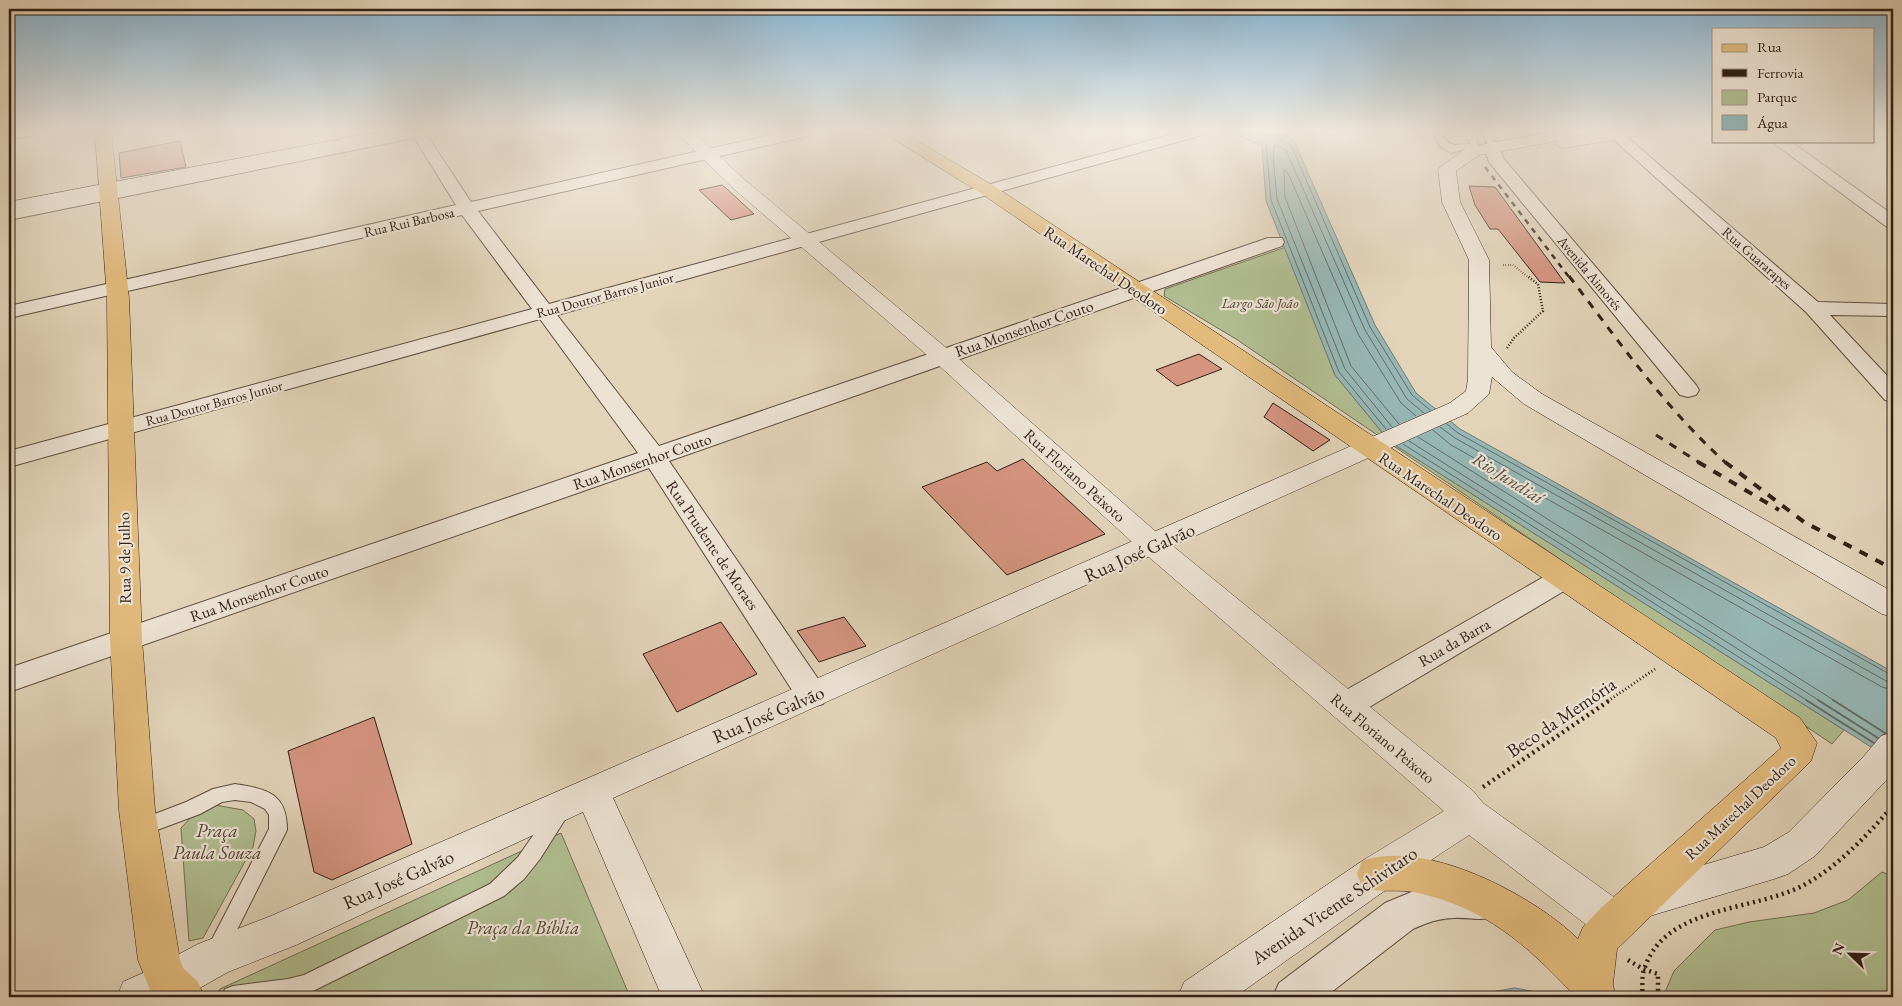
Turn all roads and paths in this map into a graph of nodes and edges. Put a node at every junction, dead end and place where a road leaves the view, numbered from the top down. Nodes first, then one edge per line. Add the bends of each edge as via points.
1 (108, 178) edge
2 (180, 178) edge
3 (448, 178) edge
4 (600, 178) edge
5 (733, 178) edge
6 (968, 178) edge
7 (1031, 178) edge
8 (1447, 178) edge
9 (1517, 178) edge
10 (1665, 178) edge
11 (1830, 178) edge
12 (988, 190) junction
13 (109, 192) junction
14 (9, 208) edge
15 (467, 209) junction
16 (9, 216) edge
17 (1893, 223) edge
18 (805, 239) junction
19 (1275, 242) dead end
20 (1503, 265) dead end
21 (117, 288) junction
22 (1135, 290) junction
23 (1813, 308) junction
24 (1893, 310) edge
25 (9, 312) edge
26 (543, 312) junction
27 (1480, 348) junction
28 (1505, 351) dead end
29 (942, 356) junction
30 (1688, 390) dead end
31 (1893, 395) edge
32 (1533, 399) junction
33 (1468, 401) junction
34 (121, 428) junction
35 (1376, 447) junction
36 (654, 456) junction
37 (9, 459) edge
38 (1153, 546) junction
39 (1564, 578) junction
40 (1893, 606) edge
41 (126, 639) junction
42 (1677, 654) junction
43 (9, 680) edge
44 (812, 695) junction
45 (1345, 706) junction
46 (1885, 757) edge
47 (580, 796) junction
48 (1465, 808) junction
49 (141, 828) junction
50 (1376, 874) junction
51 (1496, 904) junction
52 (1618, 921) junction
53 (213, 958) junction
54 (1641, 987) dead end
55 (1593, 990) edge
56 (163, 993) edge
57 (1657, 994) edge
58 (233, 997) edge
59 (684, 997) edge
60 (1199, 997) edge
61 (1293, 997) edge
62 (1642, 997) edge

1 - 13 main road, Rua 9 de Julho
2 - 13 main road
3 - 15 street, Rua Prudente de Moraes
4 - 15 street, Rua Rui Barbosa
5 - 18 main road, Rua Floriano Peixoto
6 - 12 main road, Rua Marechal Deodoro
7 - 12 street, Rua Doutor Barros Junior
8 - 27 main road via 1452,202 1479,260
9 - 30 street, Avenida Aimorés
10 - 23 street, Rua Guararapes
11 - 17 street
12 - 18 street, Rua Doutor Barros Junior
12 - 22 main road, Rua Marechal Deodoro
13 - 14 main road
13 - 16 street
13 - 21 main road, Rua 9 de Julho
15 - 21 street, Rua Rui Barbosa
15 - 26 street, Rua Prudente de Moraes
18 - 26 street, Rua Doutor Barros Junior
18 - 29 main road, Rua Floriano Peixoto
19 - 22 street, Rua Monsenhor Couto
20 - 28 path via 1513,265 1538,284 1543,311 1509,343
21 - 25 street, Rua Rui Barbosa
21 - 34 main road, Rua 9 de Julho
22 - 29 street, Rua Monsenhor Couto
22 - 35 main road, Rua Marechal Deodoro
23 - 24 street
23 - 31 street, Rua Guararapes
26 - 34 street, Rua Doutor Barros Junior
26 - 36 street, Rua Prudente de Moraes
27 - 32 main road via 1504,377
27 - 33 main road
29 - 36 street, Rua Monsenhor Couto
29 - 38 main road, Rua Floriano Peixoto
32 - 33 main road via 1496,393
32 - 40 main road
33 - 35 main road, Rua José Galvão
34 - 37 street, Rua Doutor Barros Junior
34 - 41 main road, Rua 9 de Julho
35 - 38 main road, Rua José Galvão
35 - 39 main road, Rua Marechal Deodoro
36 - 41 street, Rua Monsenhor Couto
36 - 44 street, Rua Prudente de Moraes
38 - 44 main road, Rua José Galvão
38 - 45 main road, Rua Floriano Peixoto
39 - 42 main road, Rua Marechal Deodoro
39 - 45 street, Rua da Barra
41 - 43 street, Rua Monsenhor Couto
41 - 49 main road, Rua 9 de Julho via 137,810
42 - 48 path, Beco da Memória
42 - 52 main road, Rua Marechal Deodoro via 1788,728 1800,743 1799,751
44 - 47 main road, Rua José Galvão
45 - 48 main road, Rua Floriano Peixoto
46 - 52 main road, Rua Marechal Deodoro via 1802,844 1774,862
47 - 53 main road, Rua José Galvão via 282,931
47 - 58 lane via 533,856 497,890 307,984 288,990
47 - 59 main road
48 - 50 main road, Avenida Vicente Schivitaro
48 - 52 main road, Rua Floriano Peixoto
49 - 53 lane via 219,795 235,792 271,803 278,814 278,830
49 - 56 main road, Rua 9 de Julho
50 - 51 main road via 1399,872 1431,878
50 - 60 main road, Avenida Vicente Schivitaro
51 - 55 main road via 1544,934
51 - 61 street via 1456,900 1426,904 1399,916
52 - 55 main road
52 - 57 path via 1643,969 1658,974
53 - 56 main road, Rua José Galvão
54 - 62 path

